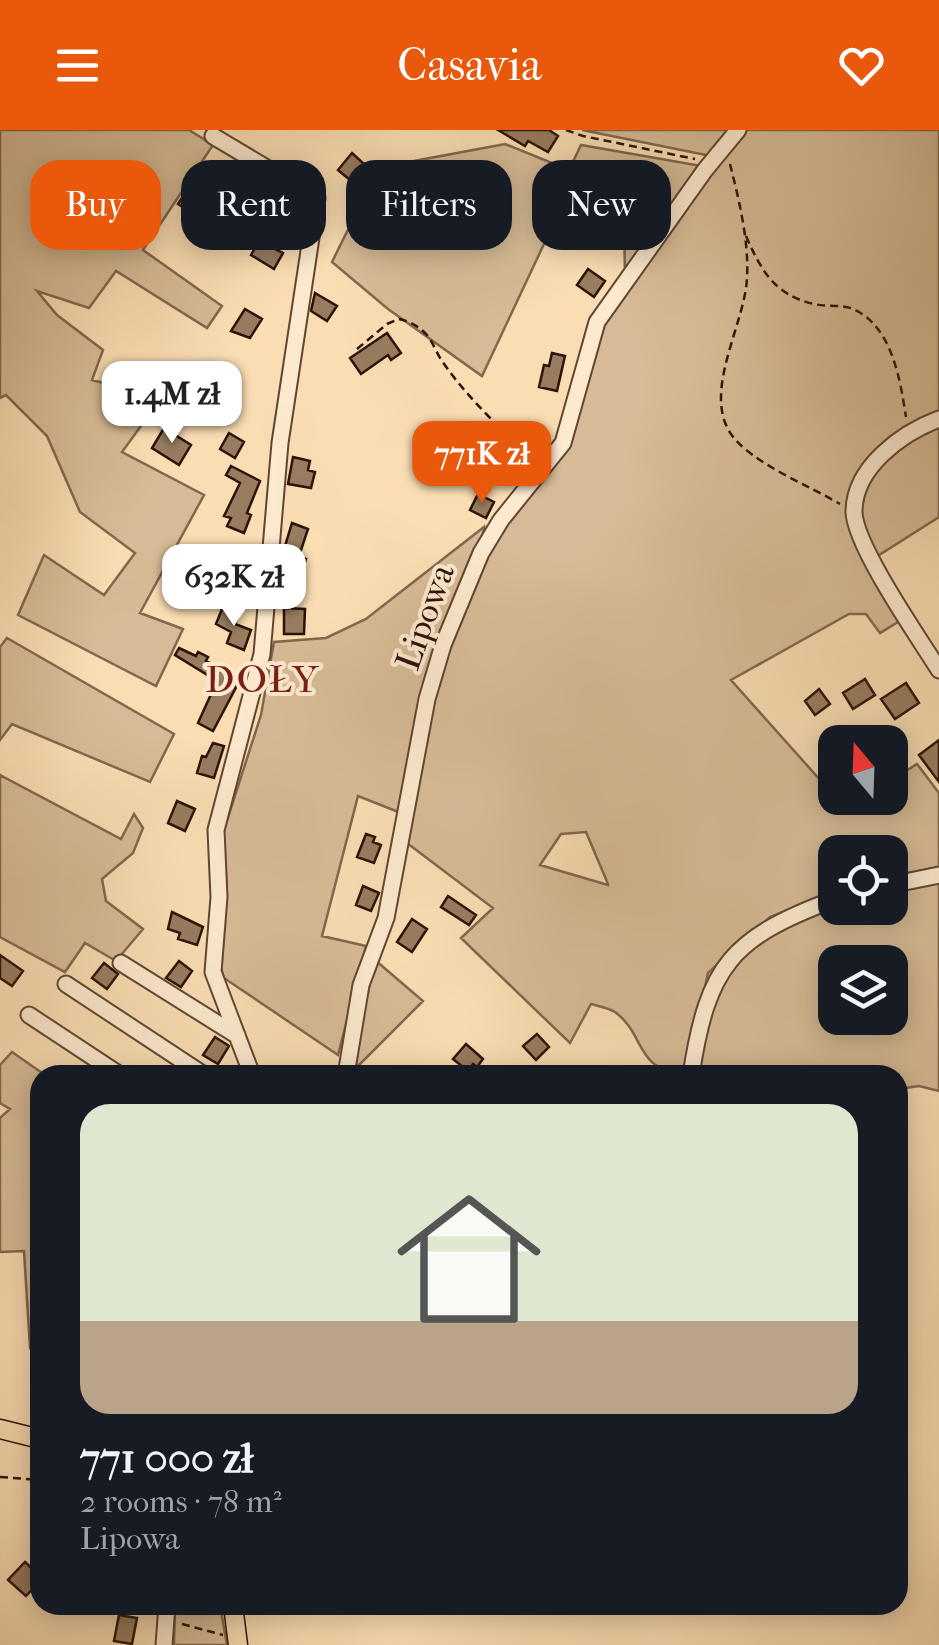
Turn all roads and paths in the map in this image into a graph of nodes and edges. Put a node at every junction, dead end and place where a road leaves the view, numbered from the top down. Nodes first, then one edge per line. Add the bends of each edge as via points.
1 (566, 130) edge
2 (738, 130) edge
3 (213, 136) dead end
4 (725, 145) junction
5 (712, 162) junction
6 (743, 230) junction
7 (357, 349) dead end
8 (939, 419) edge
9 (907, 432) junction
10 (545, 468) junction
11 (854, 512) junction
12 (939, 670) edge
13 (939, 875) edge
14 (908, 881) edge
15 (818, 906) edge
16 (120, 964) dead end
17 (66, 984) dead end
18 (29, 1015) dead end
19 (236, 1034) junction
20 (105, 1065) edge
21 (189, 1065) edge
22 (248, 1065) edge
23 (348, 1065) edge
24 (693, 1065) edge
25 (0, 1429) edge
26 (30, 1437) edge
27 (0, 1477) edge
28 (30, 1479) edge
29 (166, 1615) edge
30 (233, 1615) edge
31 (166, 1624) junction
32 (234, 1641) edge
33 (164, 1645) edge

1 - 5 path
2 - 4 street, Lipowa
3 - 19 street via 318,198 280,443 262,654 216,830 213,972
4 - 5 street, Lipowa
4 - 6 path
5 - 10 street, Lipowa via 598,322 563,443
6 - 9 path via 762,271 790,296 851,308 876,325 892,356
6 - 11 path via 747,278 721,386 730,433 750,452
7 - 10 path via 387,324 408,321 505,434
8 - 9 street
9 - 11 street via 860,486
10 - 23 street, Lipowa via 481,552 443,645
11 - 12 street via 873,559
13 - 14 street
15 - 24 street via 746,944 719,971 699,1022
16 - 19 street
17 - 21 street
18 - 20 street
19 - 22 street
25 - 26 main road
27 - 28 path
29 - 31 street
30 - 32 main road
31 - 32 path via 202,1627
31 - 33 street

